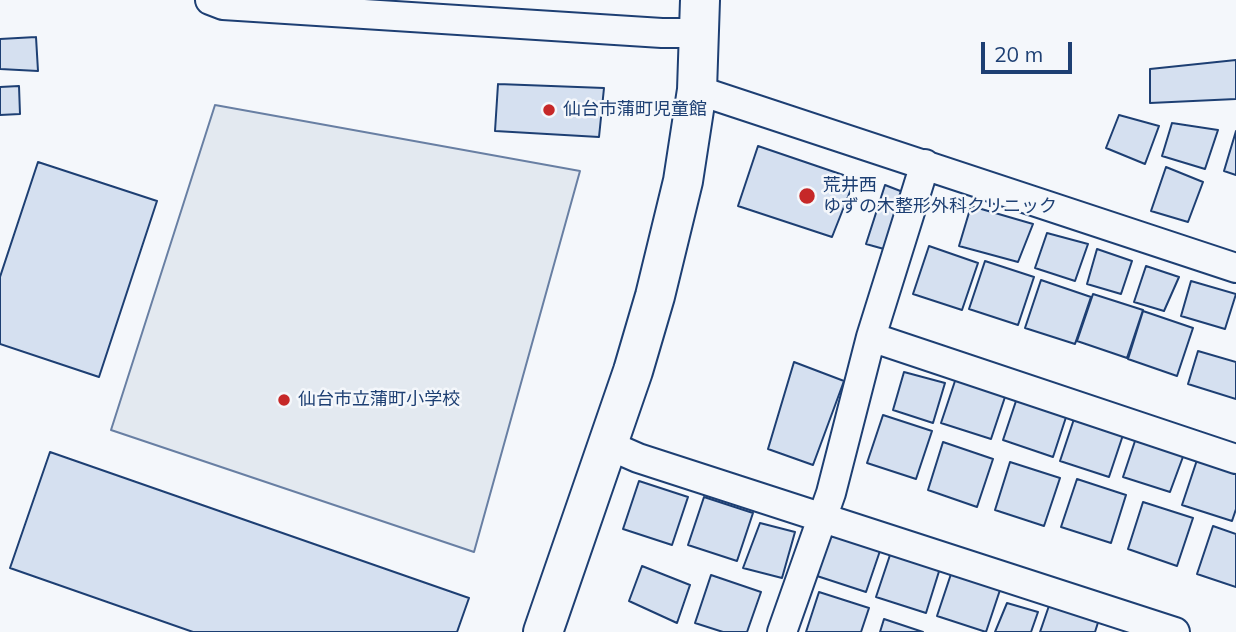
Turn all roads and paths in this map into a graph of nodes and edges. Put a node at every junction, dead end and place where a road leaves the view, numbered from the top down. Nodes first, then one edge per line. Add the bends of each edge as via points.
1 (210, 0) edge
2 (700, 17) edge
3 (697, 90) junction
4 (925, 164) junction
5 (1236, 268) edge
6 (871, 337) junction
7 (606, 444) junction
8 (1236, 459) edge
9 (823, 518) junction
10 (543, 632) edge
11 (782, 632) edge
12 (1175, 632) edge

1 - 2 street via 223,5 649,32
2 - 3 street
3 - 4 street
3 - 7 street via 683,181 656,296
4 - 5 street
4 - 6 street
6 - 8 street
6 - 9 street
7 - 9 street
7 - 10 street
9 - 11 street
9 - 12 street

